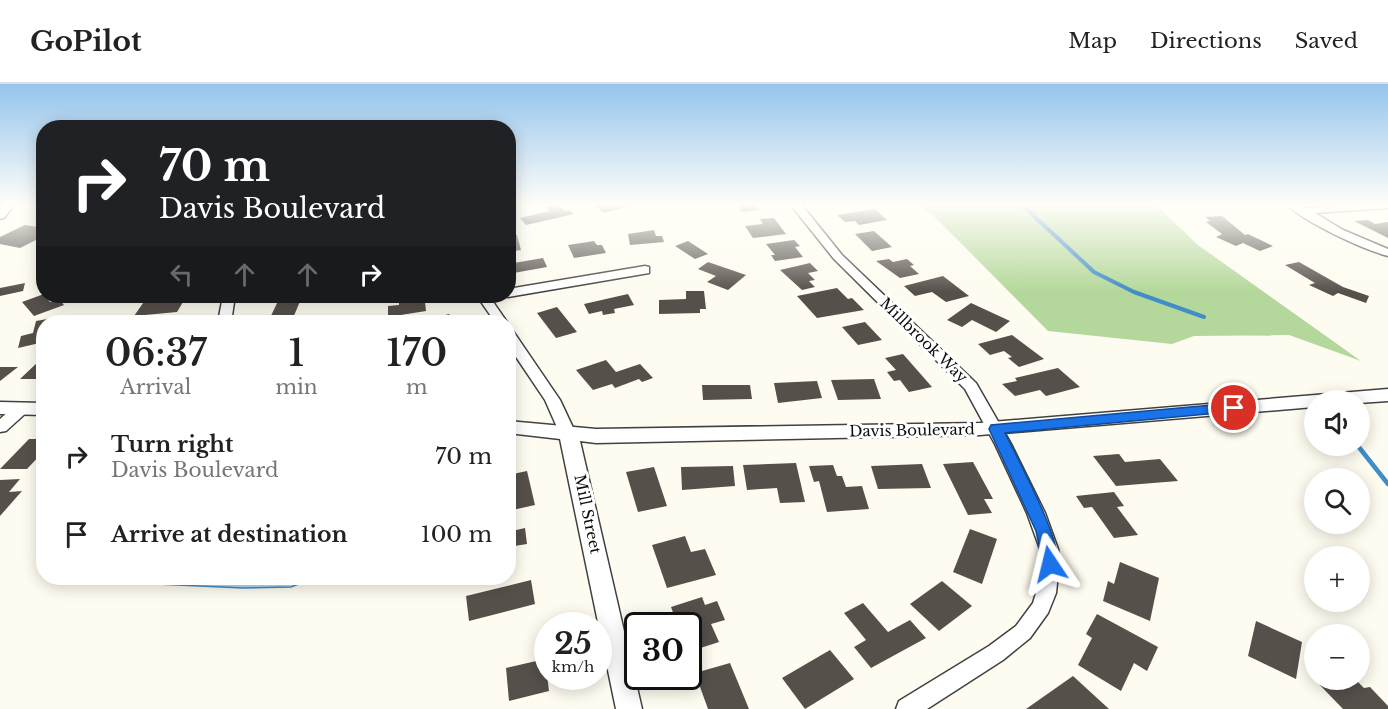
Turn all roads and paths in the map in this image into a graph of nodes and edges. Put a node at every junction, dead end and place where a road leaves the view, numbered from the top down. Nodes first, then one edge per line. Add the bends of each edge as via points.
1 (819, 233) edge
2 (1344, 233) edge
3 (1388, 253) edge
4 (645, 270) dead end
5 (516, 292) edge
6 (516, 346) edge
7 (1388, 395) edge
8 (1370, 396) edge
9 (1304, 402) edge
10 (0, 408) edge
11 (22, 408) junction
12 (36, 409) edge
13 (0, 428) edge
14 (516, 428) edge
15 (996, 429) junction
16 (568, 434) junction
17 (629, 709) edge
18 (907, 709) edge

1 - 15 street, Millbrook Way via 961,374 980,398
2 - 3 street
4 - 5 street
6 - 16 street, Mill Street via 552,400
7 - 8 street
9 - 15 street, Davis Boulevard
10 - 11 street
11 - 12 street
11 - 13 street
14 - 16 street, Davis Boulevard
15 - 16 street, Davis Boulevard
15 - 18 street, Millbrook Way via 1044,531 1050,564 1046,593 1033,620 1011,644
16 - 17 street, Mill Street

